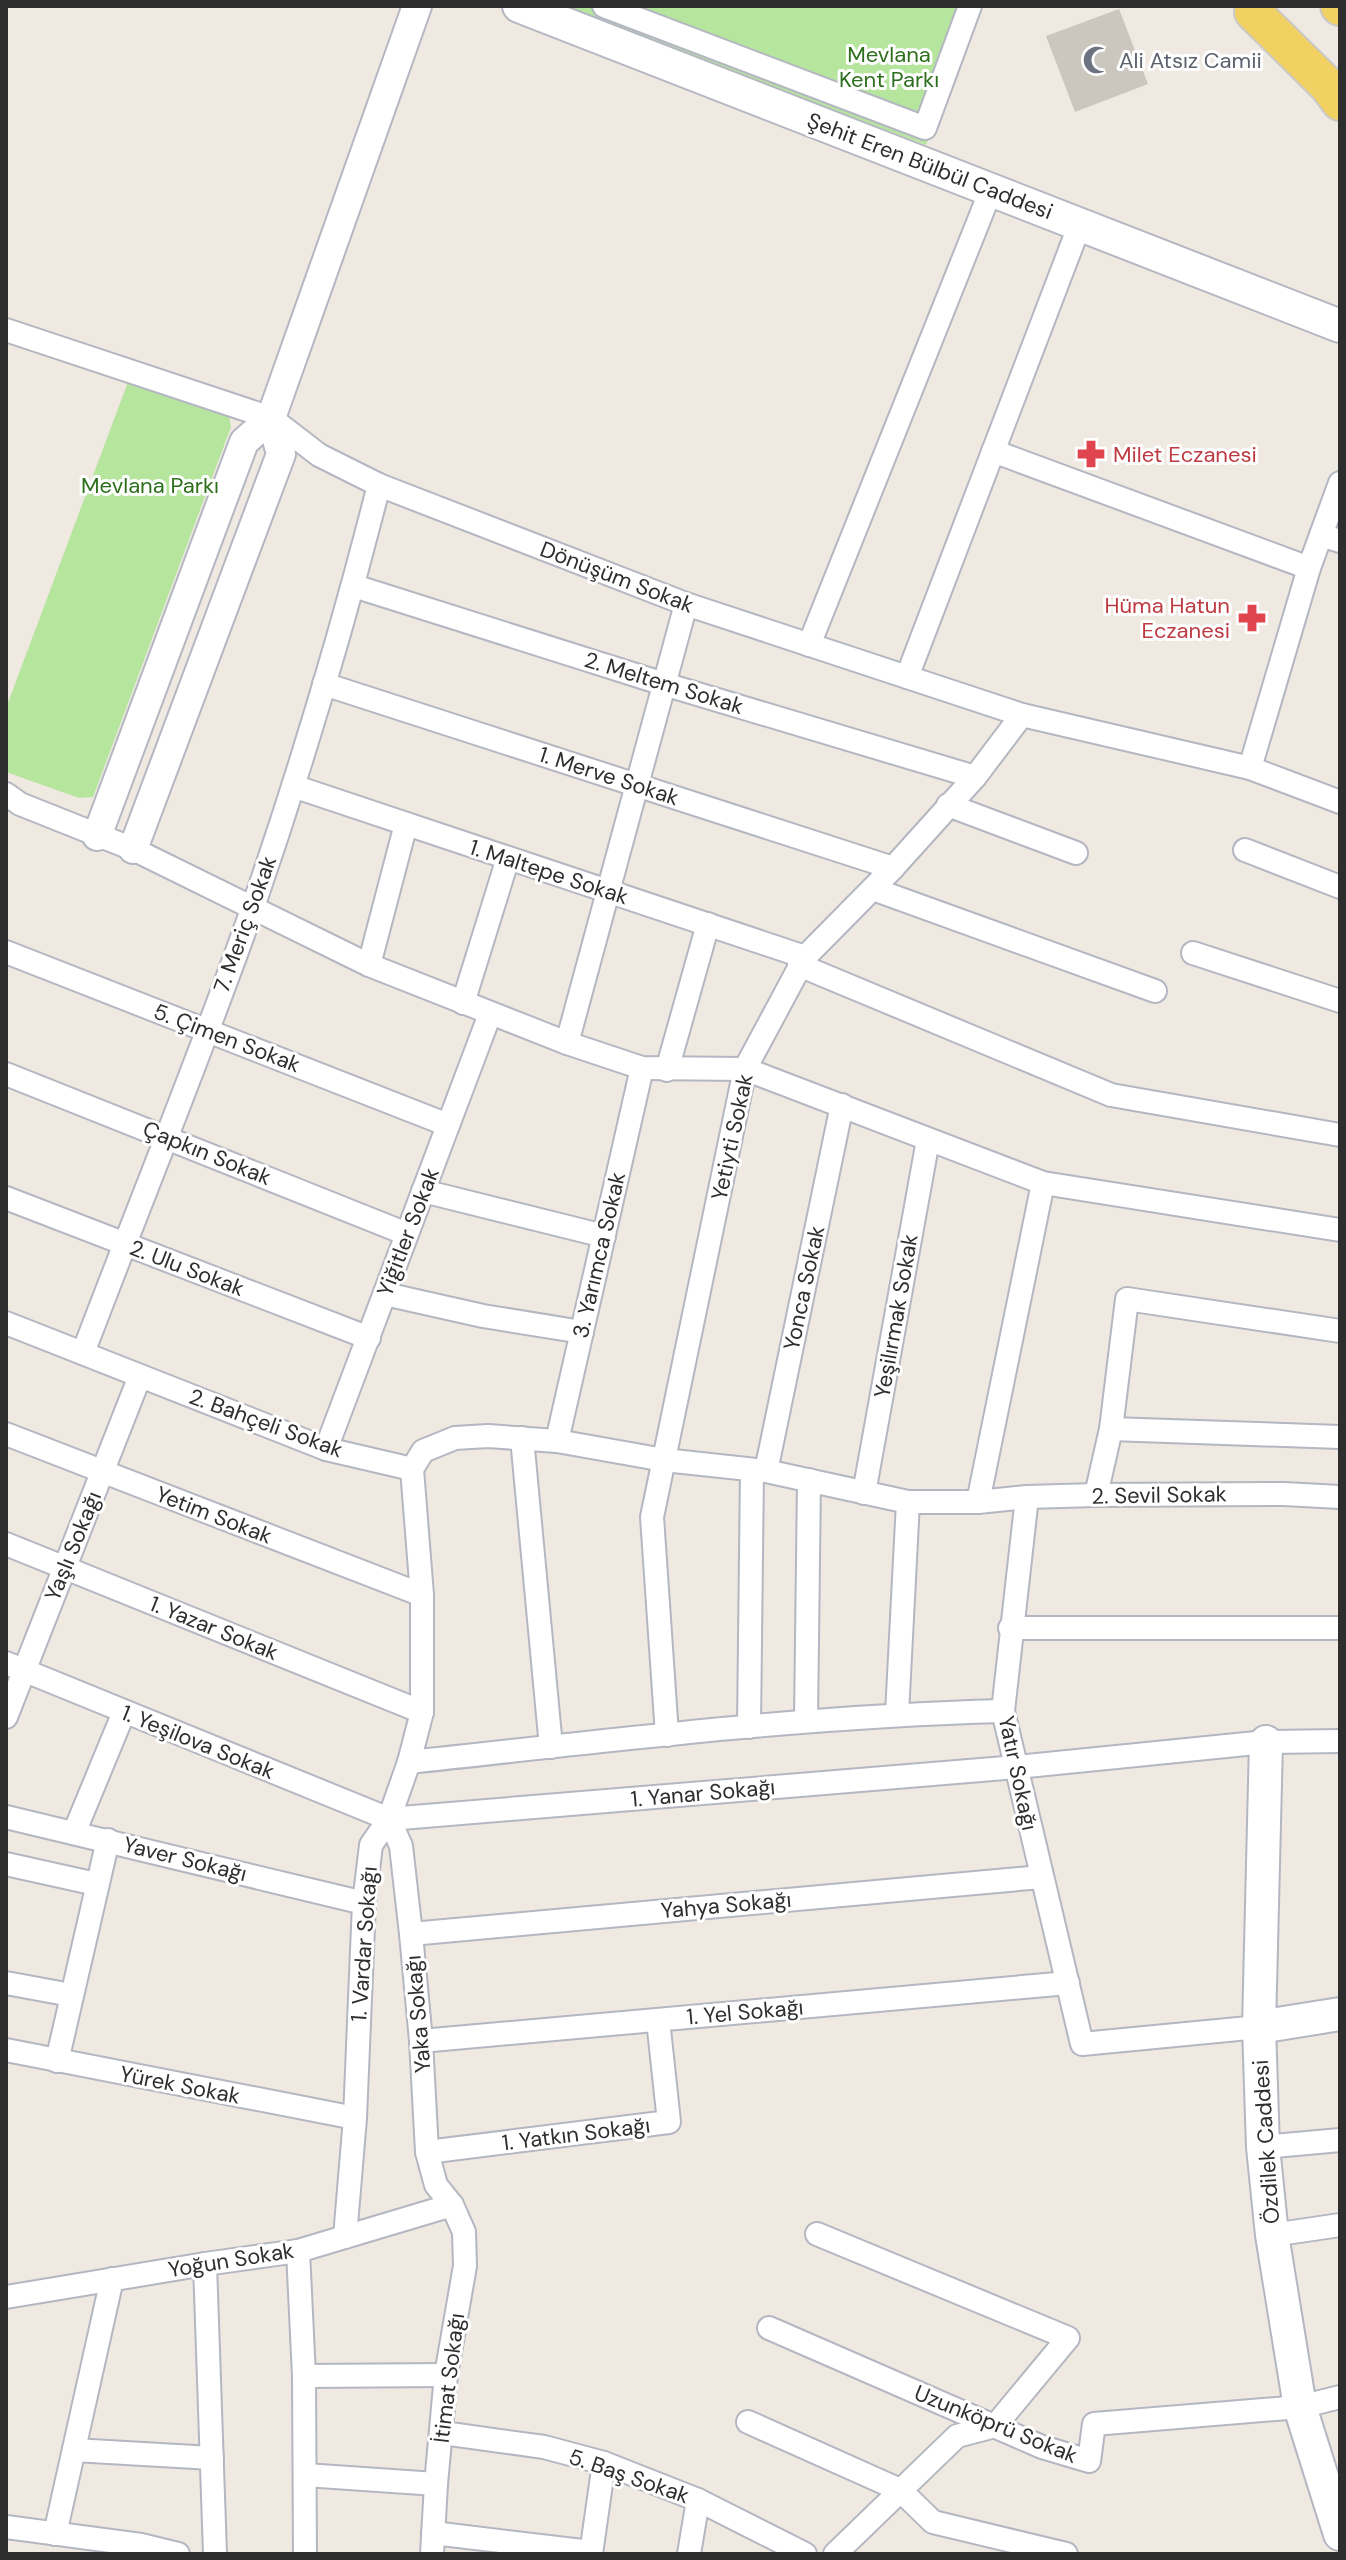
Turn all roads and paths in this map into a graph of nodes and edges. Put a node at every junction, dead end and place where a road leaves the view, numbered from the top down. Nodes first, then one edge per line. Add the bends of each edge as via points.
1 (417, 6) edge
2 (519, 6) edge
3 (604, 6) edge
4 (970, 6) edge
5 (1249, 9) edge
6 (1340, 74) edge
7 (1340, 102) edge
8 (991, 190) junction
9 (1080, 224) junction
10 (1340, 326) edge
11 (6, 330) edge
12 (271, 418) junction
13 (993, 451) junction
14 (1340, 483) edge
15 (379, 485) junction
16 (1330, 538) edge
17 (1309, 568) junction
18 (354, 586) junction
19 (686, 604) junction
20 (809, 645) junction
21 (907, 677) junction
22 (324, 684) junction
23 (664, 684) junction
24 (1022, 715) junction
25 (1250, 768) junction
26 (975, 777) junction
27 (637, 785) junction
28 (293, 786) junction
29 (11, 801) edge
30 (1340, 802) edge
31 (948, 805) junction
32 (406, 824) junction
33 (97, 836) junction
34 (133, 849) junction
35 (1245, 850) dead end
36 (1076, 853) dead end
37 (508, 858) junction
38 (893, 868) junction
39 (1340, 887) edge
40 (873, 889) junction
41 (608, 891) junction
42 (252, 910) junction
43 (708, 924) junction
44 (6, 952) edge
45 (1193, 953) dead end
46 (802, 961) junction
47 (369, 965) junction
48 (1155, 991) dead end
49 (1340, 1001) edge
50 (463, 1003) junction
51 (490, 1014) junction
52 (206, 1029) junction
53 (567, 1043) junction
54 (642, 1068) junction
55 (745, 1069) junction
56 (667, 1070) junction
57 (6, 1074) edge
58 (842, 1105) junction
59 (448, 1125) junction
60 (1340, 1135) edge
61 (166, 1136) junction
62 (928, 1140) junction
63 (1043, 1183) junction
64 (423, 1191) junction
65 (6, 1198) edge
66 (1340, 1230) edge
67 (407, 1234) junction
68 (604, 1236) junction
69 (125, 1243) junction
70 (385, 1294) junction
71 (6, 1323) edge
72 (1340, 1331) edge
73 (582, 1332) junction
74 (369, 1338) junction
75 (83, 1353) junction
76 (140, 1376) junction
77 (1111, 1429) junction
78 (6, 1434) edge
79 (1340, 1437) edge
80 (522, 1438) junction
81 (557, 1441) junction
82 (326, 1449) junction
83 (664, 1460) junction
84 (412, 1469) junction
85 (759, 1470) junction
86 (102, 1472) junction
87 (809, 1480) junction
88 (864, 1493) junction
89 (1096, 1495) junction
90 (1027, 1497) junction
91 (1340, 1497) edge
92 (908, 1502) junction
93 (978, 1502) junction
94 (6, 1544) edge
95 (65, 1567) junction
96 (422, 1595) junction
97 (1010, 1628) junction
98 (1340, 1628) edge
99 (15, 1667) edge
100 (1003, 1711) junction
101 (124, 1712) junction
102 (422, 1712) junction
103 (897, 1714) junction
104 (6, 1717) edge
105 (806, 1721) junction
106 (749, 1727) junction
107 (667, 1735) junction
108 (1340, 1741) edge
109 (1266, 1742) junction
110 (551, 1747) junction
111 (409, 1762) junction
112 (1017, 1767) junction
113 (6, 1817) edge
114 (389, 1819) junction
115 (74, 1833) junction
116 (108, 1840) junction
117 (6, 1864) edge
118 (1041, 1877) junction
119 (96, 1884) junction
120 (364, 1903) junction
121 (411, 1934) junction
122 (6, 1983) edge
123 (1068, 1983) junction
124 (71, 1995) junction
125 (1340, 2014) edge
126 (658, 2020) junction
127 (1259, 2027) junction
128 (421, 2041) junction
129 (6, 2050) edge
130 (57, 2061) junction
131 (355, 2118) junction
132 (1340, 2140) edge
133 (1263, 2147) junction
134 (427, 2152) junction
135 (452, 2205) junction
136 (1340, 2225) edge
137 (817, 2234) dead end
138 (1272, 2235) junction
139 (345, 2237) junction
140 (298, 2251) junction
141 (205, 2264) junction
142 (112, 2279) junction
143 (6, 2297) edge
144 (769, 2328) dead end
145 (446, 2375) junction
146 (304, 2376) junction
147 (1340, 2397) edge
148 (1300, 2407) junction
149 (748, 2422) dead end
150 (995, 2426) junction
151 (443, 2433) junction
152 (74, 2450) junction
153 (212, 2458) junction
154 (604, 2463) junction
155 (305, 2475) junction
156 (436, 2484) junction
157 (900, 2490) junction
158 (698, 2500) junction
159 (1338, 2520) edge
160 (6, 2527) edge
161 (55, 2534) junction
162 (432, 2544) edge
163 (1016, 2548) edge
164 (591, 2553) edge
165 (178, 2554) edge
166 (215, 2554) edge
167 (305, 2554) edge
168 (689, 2554) edge
169 (805, 2554) edge
170 (835, 2554) edge
171 (1066, 2554) edge

1 - 12 street
2 - 8 main road, Şehit Eren Bülbül Caddesi
3 - 4 street via 925,128
5 - 6 main road
5 - 7 main road
8 - 9 main road, Şehit Eren Bülbül Caddesi
8 - 20 street
9 - 10 main road, Şehit Eren Bülbül Caddesi
9 - 13 street
11 - 12 street, Dönüşüm Sokak
12 - 15 street, Dönüşüm Sokak via 319,455
12 - 33 street via 244,442
12 - 34 street via 281,454
13 - 17 street
13 - 21 street
14 - 16 street
15 - 18 street, 7. Meriç Sokak
15 - 19 street, Dönüşüm Sokak
16 - 17 street
17 - 25 street
18 - 22 street, 7. Meriç Sokak
18 - 23 street, 2. Meltem Sokak
19 - 20 street, Dönüşüm Sokak
19 - 23 street
20 - 21 street, Dönüşüm Sokak
21 - 24 street, Dönüşüm Sokak
22 - 27 street, 1. Merve Sokak
22 - 28 street, 7. Meriç Sokak
23 - 26 street, 2. Meltem Sokak
23 - 27 street
24 - 25 street, Dönüşüm Sokak
24 - 26 street, Yetiyti Sokak
25 - 30 street, Dönüşüm Sokak
26 - 31 street, Yetiyti Sokak
27 - 38 street, 1. Merve Sokak
27 - 41 street
28 - 32 street, 1. Maltepe Sokak
28 - 42 street, 7. Meriç Sokak
29 - 33 street
31 - 36 street
31 - 38 street, Yetiyti Sokak
32 - 37 street, 1. Maltepe Sokak
32 - 47 street
33 - 34 street
34 - 42 street
35 - 39 street
37 - 41 street, 1. Maltepe Sokak
37 - 50 street
38 - 40 street, Yetiyti Sokak
40 - 46 street, Yetiyti Sokak
40 - 48 street
41 - 43 street, 1. Maltepe Sokak
41 - 53 street
42 - 47 street
42 - 52 street, 7. Meriç Sokak
43 - 46 street, 1. Maltepe Sokak
43 - 56 street
44 - 52 street, 5. Çimen Sokak
45 - 49 street
46 - 55 street, Yetiyti Sokak
46 - 60 street, 1. Maltepe Sokak via 1111,1095
47 - 50 street
50 - 51 street
51 - 53 street
51 - 59 street, Yiğitler Sokak
52 - 59 street, 5. Çimen Sokak
52 - 61 street, 7. Meriç Sokak
53 - 54 street
54 - 56 street
54 - 68 street, 3. Yarımca Sokak
55 - 56 street
55 - 58 street
55 - 83 street, Yetiyti Sokak
57 - 61 street, Çapkın Sokak
58 - 62 street
58 - 85 street, Yonca Sokak
59 - 64 street, Yiğitler Sokak
61 - 67 street, Çapkın Sokak
61 - 69 street, 7. Meriç Sokak
62 - 63 street
62 - 88 street, Yeşilırmak Sokak
63 - 66 street
63 - 93 street
64 - 67 street, Yiğitler Sokak
64 - 68 street
65 - 69 street, 2. Ulu Sokak
67 - 70 street, Yiğitler Sokak
68 - 73 street, 3. Yarımca Sokak
69 - 74 street, 2. Ulu Sokak
69 - 75 street, 7. Meriç Sokak
70 - 73 street
70 - 74 street, Yiğitler Sokak
71 - 75 street, 2. Bahçeli Sokak
72 - 77 street via 1127,1299
73 - 81 street, 3. Yarımca Sokak
74 - 82 street, Yiğitler Sokak
75 - 76 street, 2. Bahçeli Sokak
76 - 82 street, 2. Bahçeli Sokak
76 - 86 street, Yaşlı Sokağı
77 - 79 street
77 - 89 street
78 - 86 street, Yetim Sokak
80 - 81 street
80 - 84 street via 455,1438 423,1451
80 - 110 street
81 - 83 street
82 - 84 street, 2. Bahçeli Sokak
83 - 85 street
83 - 107 street, Yetiyti Sokak via 652,1517
84 - 96 street, 1. Vardar Sokağı
85 - 87 street
85 - 106 street, Yonca Sokak
86 - 95 street, Yaşlı Sokağı
86 - 96 street, Yetim Sokak
87 - 88 street
87 - 105 street
88 - 92 street
89 - 90 street, 2. Sevil Sokak
89 - 91 street, 2. Sevil Sokak
90 - 93 street, 2. Sevil Sokak
90 - 97 street, Yatır Sokağı
92 - 93 street
92 - 103 street
94 - 95 street, 1. Yazar Sokak
95 - 99 street, Yaşlı Sokağı
95 - 102 street, 1. Yazar Sokak
96 - 102 street, 1. Vardar Sokağı
97 - 98 street
97 - 100 street, Yatır Sokağı
99 - 101 street, 1. Yeşilova Sokak
99 - 104 street, Yaşlı Sokağı
100 - 103 street
100 - 112 street, Yatır Sokağı
101 - 114 street, 1. Yeşilova Sokak
101 - 115 street
102 - 111 street, 1. Vardar Sokağı
103 - 105 street
105 - 106 street
106 - 107 street
107 - 110 street
108 - 109 street, 1. Yanar Sokağı
109 - 112 street, 1. Yanar Sokağı
109 - 127 main road, Özdilek Caddesi
110 - 111 street
111 - 114 street, 1. Vardar Sokağı
112 - 114 street, 1. Yanar Sokağı
112 - 118 street, Yatır Sokağı
113 - 115 street, Yaver Sokağı
114 - 120 street, 1. Vardar Sokağı via 371,1845
114 - 121 street, Yaka Sokağı via 401,1846
115 - 116 street, Yaver Sokağı
116 - 119 street
116 - 120 street, Yaver Sokağı
117 - 119 street
118 - 121 street, Yahya Sokağı
118 - 123 street, Yatır Sokağı
119 - 124 street
120 - 131 street, 1. Vardar Sokağı
121 - 128 street, Yaka Sokağı
122 - 124 street
123 - 126 street, 1. Yel Sokağı
123 - 127 street, Yatır Sokağı via 1082,2044
124 - 130 street
125 - 127 main road
126 - 128 street, 1. Yel Sokağı
126 - 134 street, 1. Yatkın Sokağı via 669,2122
127 - 133 main road, Özdilek Caddesi
128 - 134 street, Yaka Sokağı
129 - 130 street, Yürek Sokak
130 - 131 street, Yürek Sokak
131 - 139 street, 1. Vardar Sokağı
132 - 133 street
133 - 138 main road, Özdilek Caddesi
134 - 135 street, Yaka Sokağı via 436,2185
135 - 139 street, Yoğun Sokak
135 - 145 street, İtimat Sokağı via 464,2232 465,2266
136 - 138 street
137 - 150 street via 1068,2338
138 - 148 main road, Özdilek Caddesi
139 - 140 street, Yoğun Sokak
140 - 141 street, Yoğun Sokak
140 - 146 street
141 - 142 street, Yoğun Sokak
141 - 153 street
142 - 143 street, Yoğun Sokak
142 - 152 street
144 - 150 street, Uzunköprü Sokak
145 - 146 street
145 - 151 street, İtimat Sokağı
146 - 155 street
147 - 148 street
148 - 150 street, Uzunköprü Sokak via 1094,2424 1089,2461
148 - 159 main road, Özdilek Caddesi
149 - 157 street
150 - 157 street via 957,2436
151 - 154 street, 5. Baş Sokak via 544,2447
151 - 156 street, İtimat Sokağı
152 - 153 street
152 - 161 street
153 - 166 street
154 - 158 street, 5. Baş Sokak
154 - 164 street
155 - 156 street
155 - 167 street
156 - 162 street, İtimat Sokağı
157 - 163 street via 933,2522
157 - 170 street
158 - 168 street
158 - 169 street, 5. Baş Sokak
160 - 161 street
161 - 165 street
162 - 164 street
163 - 171 street

